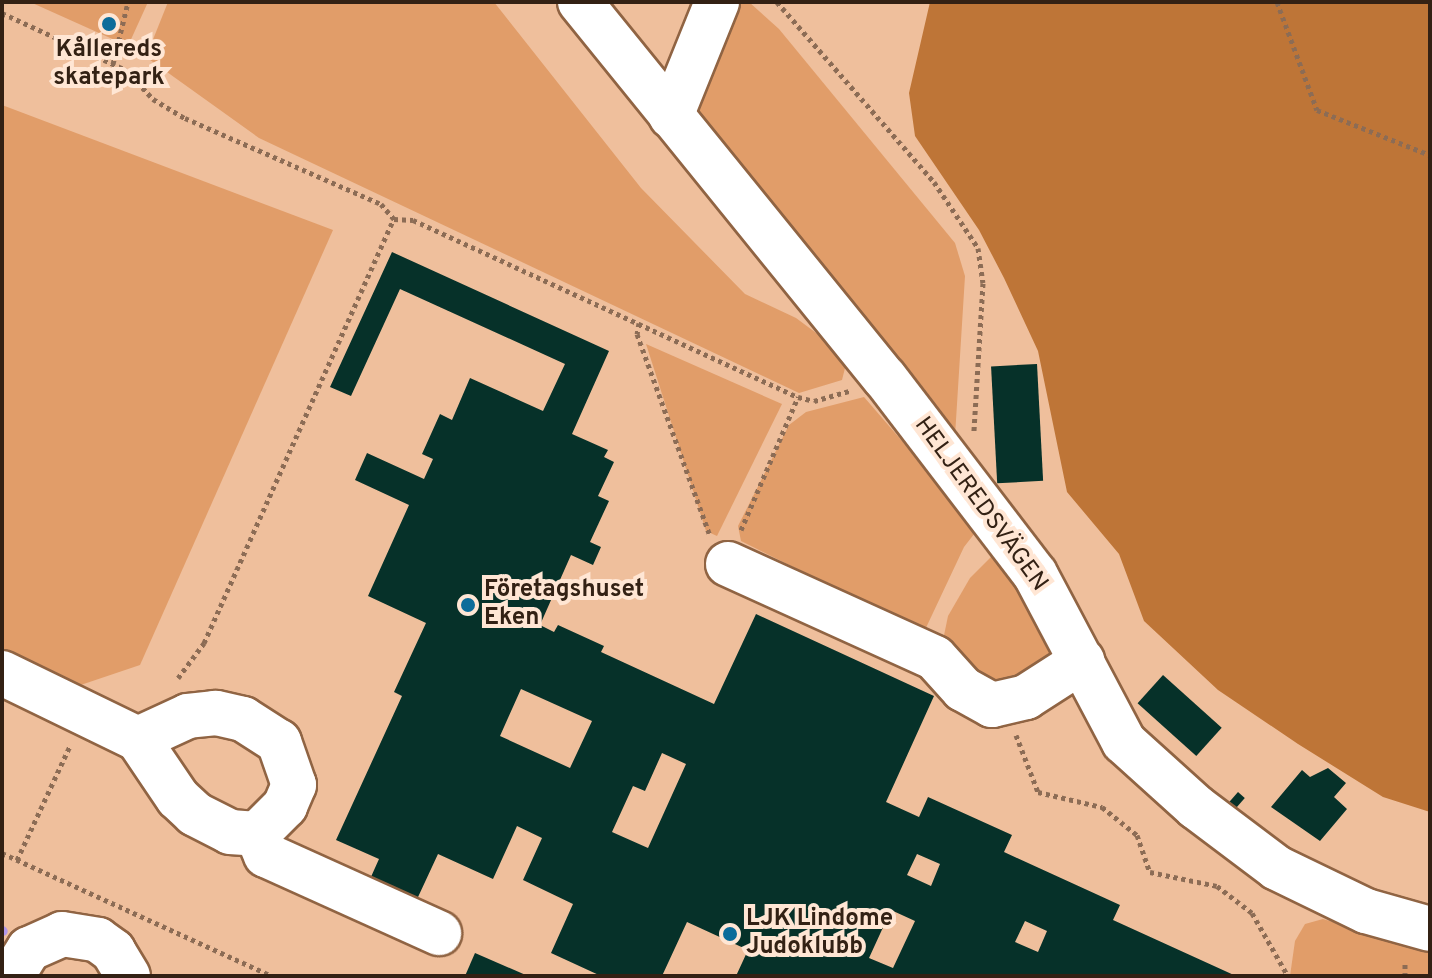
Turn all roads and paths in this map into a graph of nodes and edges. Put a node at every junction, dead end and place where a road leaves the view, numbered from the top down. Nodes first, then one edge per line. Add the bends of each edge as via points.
1 (128, 2) edge
2 (580, 2) edge
3 (717, 2) edge
4 (777, 2) edge
5 (1277, 2) edge
6 (2, 13) edge
7 (113, 64) junction
8 (671, 116) junction
9 (1430, 155) edge
10 (394, 219) junction
11 (639, 323) junction
12 (885, 378) junction
13 (798, 397) junction
14 (969, 485) junction
15 (728, 564) junction
16 (1082, 661) junction
17 (2, 673) edge
18 (171, 683) dead end
19 (1007, 703) junction
20 (86, 712) junction
21 (138, 739) junction
22 (257, 834) junction
23 (2, 853) edge
24 (17, 860) junction
25 (1430, 929) edge
26 (439, 933) dead end
27 (23, 940) edge
28 (12, 976) edge
29 (128, 976) edge
30 (272, 976) edge
31 (1288, 976) edge

1 - 7 path
2 - 8 street, HELJEREDSVÄGEN
3 - 8 street
4 - 14 path via 934,182 978,248 983,283
5 - 9 path via 1317,110
6 - 7 path
7 - 10 path via 185,118 381,204
8 - 12 street, HELJEREDSVÄGEN
10 - 11 path via 413,220
10 - 18 path via 204,643
11 - 13 path
11 - 15 path via 637,334 692,487 716,551
12 - 13 path via 829,398
12 - 14 street, HELJEREDSVÄGEN
13 - 15 path
14 - 16 street, HELJEREDSVÄGEN via 1035,574
15 - 19 street via 935,658 976,699
16 - 19 street via 1043,689
16 - 25 street, HELJEREDSVÄGEN via 1124,742 1239,842 1366,911
17 - 20 street
19 - 31 path via 1038,792 1102,807 1137,835 1150,872 1217,886 1252,913
20 - 21 street
20 - 24 path
21 - 22 street via 162,778 195,814 230,832
21 - 22 street via 188,716 216,713 251,723 279,742 294,785 285,806
22 - 26 street via 266,855
23 - 24 path
24 - 30 path
27 - 28 street via 29,949
27 - 29 street via 80,934 98,940 113,951

